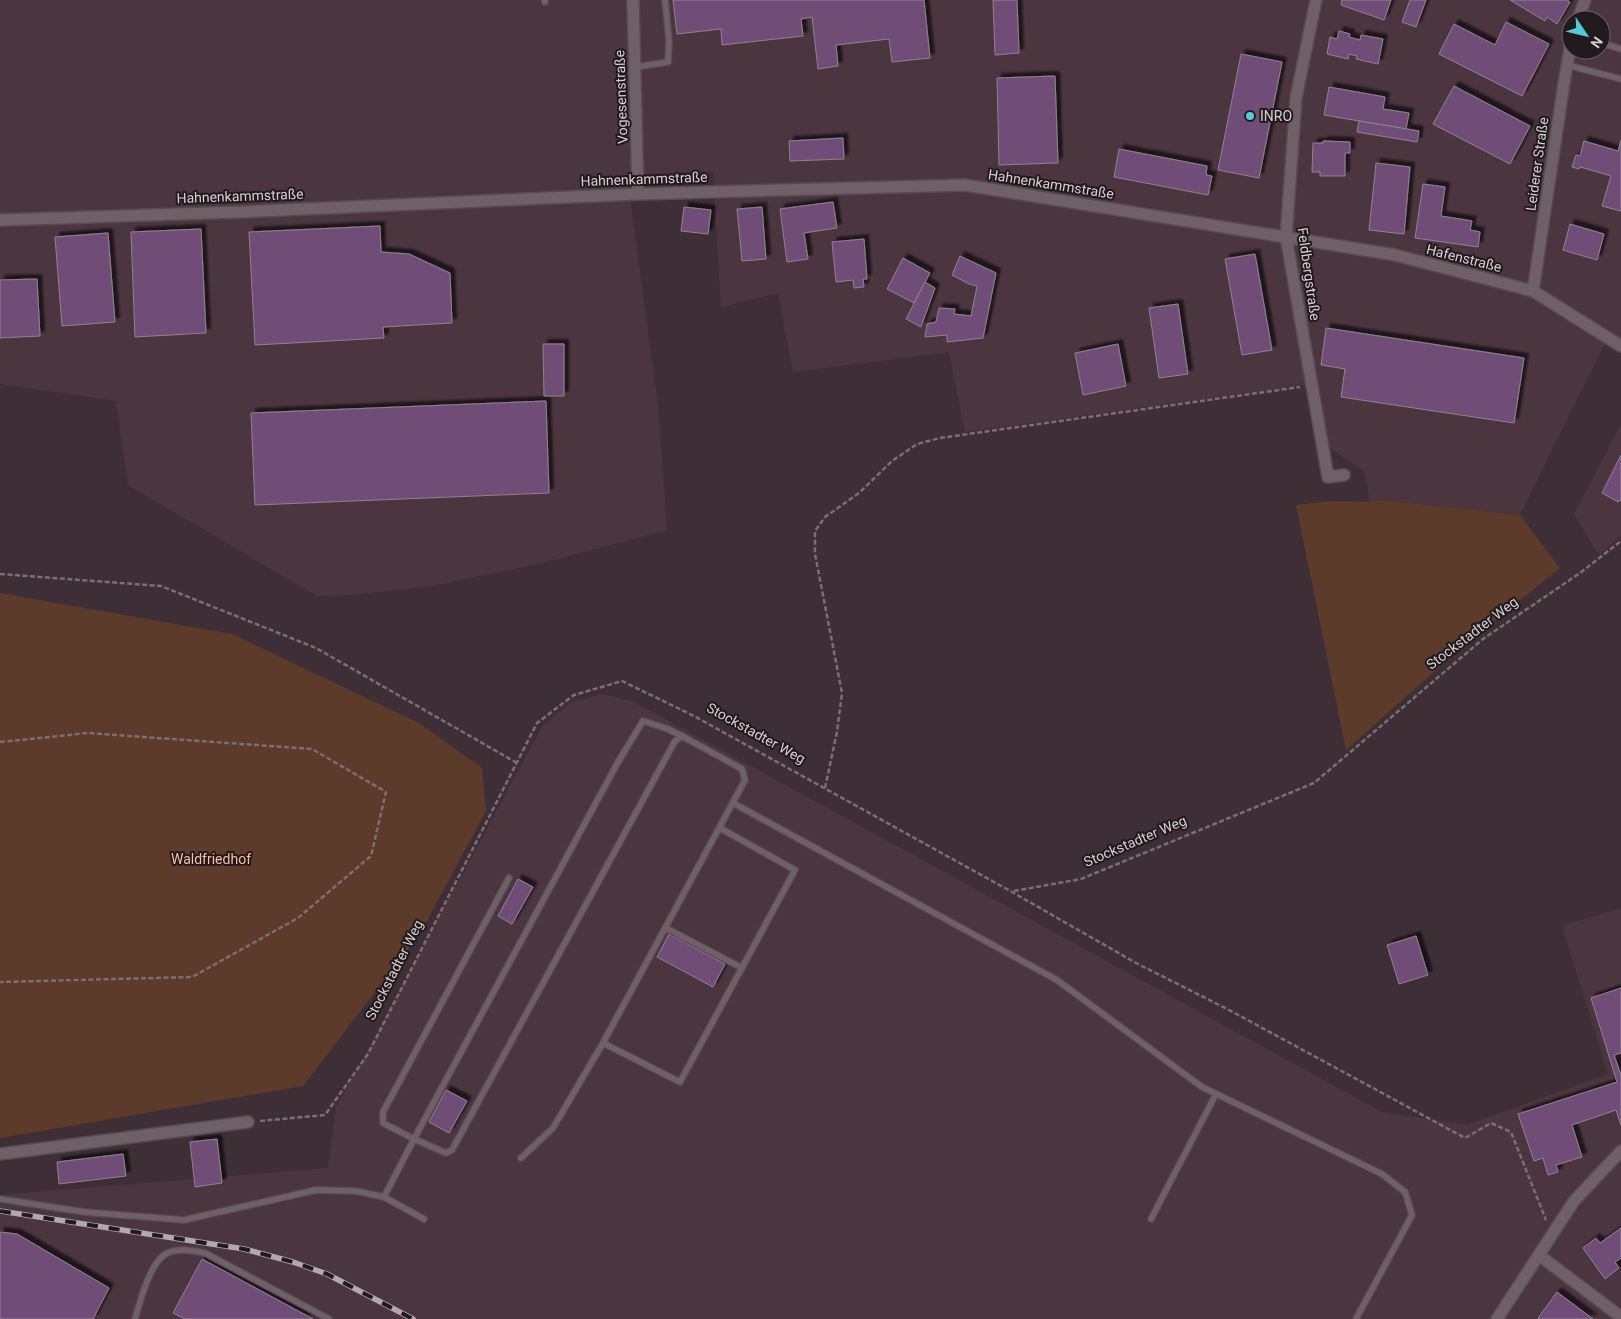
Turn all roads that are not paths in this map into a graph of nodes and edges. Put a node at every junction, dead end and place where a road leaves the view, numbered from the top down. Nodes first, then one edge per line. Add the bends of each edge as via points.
1 (633, 0) edge
2 (665, 0) edge
3 (1316, 0) edge
4 (1568, 60) edge
5 (1567, 65) junction
6 (635, 67) junction
7 (1621, 80) edge
8 (638, 194) junction
9 (0, 220) edge
10 (1286, 237) junction
11 (1533, 291) junction
12 (1621, 346) edge
13 (1344, 475) dead end
14 (682, 736) junction
15 (733, 803) junction
16 (720, 828) junction
17 (509, 878) dead end
18 (666, 928) junction
19 (742, 968) junction
20 (603, 1043) junction
21 (1216, 1094) junction
22 (248, 1122) road end
23 (414, 1138) junction
24 (1621, 1151) edge
25 (0, 1154) edge
26 (521, 1158) dead end
27 (384, 1197) junction
28 (0, 1199) edge
29 (424, 1219) dead end
30 (1151, 1219) dead end
31 (1539, 1255) junction
32 (1621, 1316) edge
33 (135, 1319) edge
34 (329, 1319) edge
35 (1356, 1319) edge
36 (1497, 1319) edge

1 - 6 street, Vogesenstraße
2 - 6 lane via 668,62
3 - 10 street, Feldbergstraße via 1296,98
4 - 5 street, Leiderer Straße
5 - 7 lane
5 - 11 street, Leiderer Straße
6 - 8 street, Vogesenstraße
8 - 9 street, Hahnenkammstraße
8 - 10 street, Hahnenkammstraße via 965,185
10 - 11 street, Hafenstraße via 1396,256
10 - 13 street, Feldbergstraße via 1328,477
11 - 12 street, Hafenstraße
14 - 15 lane via 742,769 745,780
14 - 23 lane via 675,741 452,1150 446,1153
14 - 23 lane via 643,721
15 - 16 lane
15 - 21 lane via 1058,980 1202,1087
16 - 18 lane
16 - 19 lane via 795,870
17 - 23 lane via 383,1112 384,1123
18 - 19 lane
18 - 20 lane
19 - 20 lane via 680,1082
20 - 26 lane via 554,1128
21 - 30 lane
21 - 35 lane via 1382,1174 1405,1192 1412,1215
22 - 25 street
23 - 27 lane
24 - 31 street via 1574,1201
27 - 28 lane via 356,1191 316,1190 184,1220 84,1212
27 - 29 lane
31 - 32 street
31 - 36 street
33 - 34 lane via 144,1287 156,1263 168,1252 185,1250 205,1253

